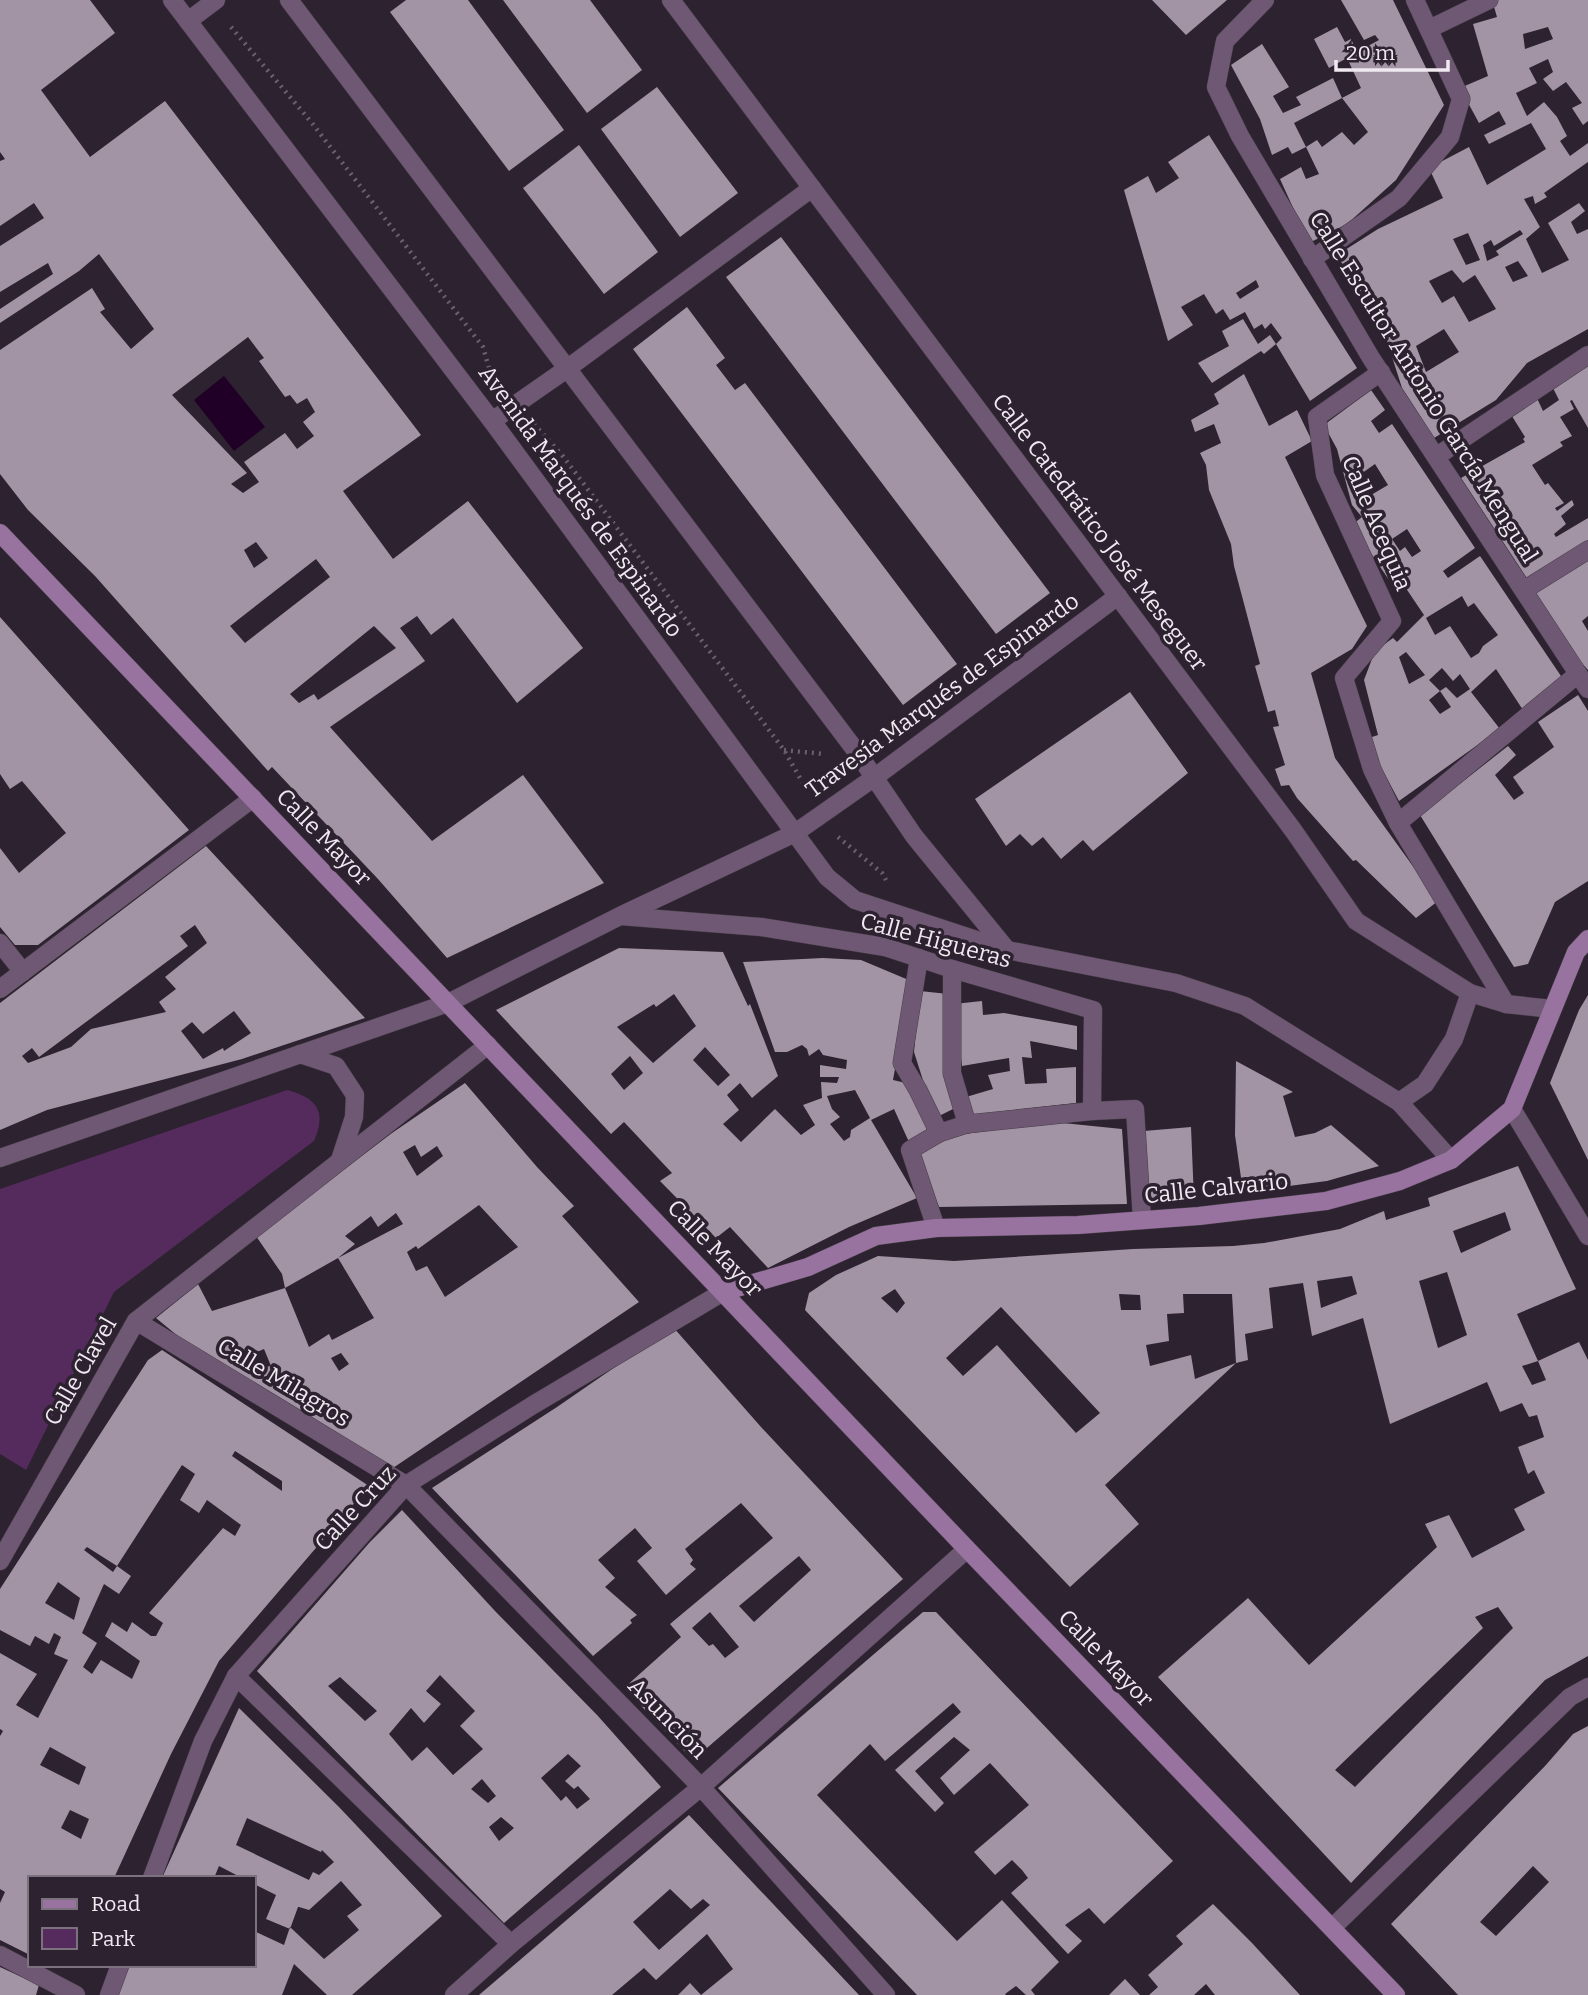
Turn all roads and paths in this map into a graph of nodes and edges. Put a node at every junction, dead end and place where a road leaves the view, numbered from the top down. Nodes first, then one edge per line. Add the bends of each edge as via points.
1 (173, 0) edge
2 (289, 0) edge
3 (671, 0) edge
4 (1265, 0) edge
5 (1415, 0) edge
6 (1489, 0) edge
7 (214, 2) edge
8 (188, 21) junction
9 (1429, 30) junction
10 (812, 188) junction
11 (1312, 258) junction
12 (1588, 355) edge
13 (569, 368) junction
14 (1381, 372) junction
15 (516, 405) junction
16 (492, 421) junction
17 (1437, 456) junction
18 (0, 533) edge
19 (1588, 550) edge
20 (1524, 590) junction
21 (1118, 596) junction
22 (1577, 674) junction
23 (1588, 689) edge
24 (875, 777) junction
25 (253, 798) junction
26 (821, 814) junction
27 (1398, 823) junction
28 (795, 833) junction
29 (889, 884) dead end
30 (620, 916) junction
31 (1588, 939) edge
32 (0, 943) edge
33 (1007, 950) junction
34 (919, 958) junction
35 (952, 969) junction
36 (23, 972) junction
37 (0, 989) edge
38 (1470, 993) junction
39 (448, 1003) junction
40 (1506, 1004) junction
41 (1552, 1009) junction
42 (488, 1045) junction
43 (300, 1054) junction
44 (1399, 1102) junction
45 (1512, 1109) junction
46 (1092, 1111) junction
47 (967, 1124) junction
48 (939, 1133) junction
49 (0, 1158) edge
50 (340, 1160) junction
51 (1451, 1160) junction
52 (1142, 1220) junction
53 (936, 1228) junction
54 (1588, 1236) edge
55 (723, 1292) junction
56 (136, 1321) junction
57 (406, 1485) junction
58 (967, 1549) junction
59 (0, 1561) edge
60 (236, 1676) junction
61 (1588, 1687) edge
62 (701, 1787) junction
63 (153, 1876) edge
64 (1332, 1928) junction
65 (511, 1944) junction
66 (0, 1955) edge
67 (119, 1967) edge
68 (76, 1995) edge
69 (109, 1995) edge
70 (454, 1995) edge
71 (886, 1995) edge
72 (1396, 1995) edge

1 - 8 street, Avenida Marqués de Espinardo
2 - 13 street
3 - 10 street, Calle Catedrático José Meseguer
4 - 11 street, Calle Escultor Antonio García Mengual via 1225,41 1216,87
5 - 9 street
6 - 9 street
7 - 8 street
7 - 15 path via 483,347 491,375
8 - 16 street, Avenida Marqués de Espinardo
9 - 11 street via 1461,99 1450,136 1399,198
10 - 13 street
10 - 21 street, Calle Catedrático José Meseguer
11 - 14 street, Calle Escultor Antonio García Mengual
12 - 17 street
13 - 15 street
13 - 24 street
14 - 17 street, Calle Escultor Antonio García Mengual
14 - 27 street, Calle Acequia via 1317,417 1325,475 1392,621 1344,678 1372,769
15 - 16 street
15 - 26 path via 562,455 784,750
16 - 28 street, Avenida Marqués de Espinardo
17 - 20 street, Calle Escultor Antonio García Mengual
18 - 25 main road, Calle Mayor
19 - 20 street
20 - 22 street, Calle Escultor Antonio García Mengual
21 - 24 street, Travesía Marqués de Espinardo
21 - 38 street, Calle Catedrático José Meseguer via 1356,921
22 - 23 street, Calle Escultor Antonio García Mengual
22 - 27 street
24 - 26 street, Travesía Marqués de Espinardo
24 - 33 street via 914,836
25 - 36 street
25 - 39 main road, Calle Mayor
26 - 28 street, Travesía Marqués de Espinardo
26 - 29 path via 832,834 882,873
27 - 40 street, Calle Acequia
28 - 30 street, Travesía Marqués de Espinardo
28 - 33 street, Avenida Marqués de Espinardo via 827,877 855,900
30 - 34 street, Calle Higueras via 761,928 885,947
30 - 39 street
31 - 41 main road, Calle Calvario via 1576,952
32 - 36 street
33 - 44 street, Avenida Marqués de Espinardo via 1175,983 1245,1006
34 - 35 street, Calle Higueras
34 - 48 street via 902,1063
35 - 46 street, Calle Higueras via 1093,1010
35 - 47 street via 952,1073
36 - 37 street
38 - 40 street, Calle Catedrático José Meseguer
38 - 44 street via 1454,1039 1425,1084
39 - 42 main road, Calle Mayor
39 - 43 street
40 - 41 street, Calle Catedrático José Meseguer
41 - 45 main road, Calle Calvario
42 - 50 street, Calle Clavel
42 - 55 main road, Calle Mayor
43 - 49 street
43 - 50 street via 336,1066 355,1095 354,1117
44 - 51 street, Avenida Marqués de Espinardo
45 - 51 main road, Calle Calvario
45 - 54 street
46 - 47 street
46 - 52 street via 1135,1109
47 - 48 street
48 - 53 street via 910,1150
50 - 56 street, Calle Clavel
51 - 52 main road, Calle Calvario via 1400,1181 1326,1200
52 - 53 main road, Calle Calvario
53 - 55 main road, Calle Calvario via 876,1236 808,1267
55 - 57 street, Calle Cruz
55 - 58 main road, Calle Mayor
56 - 57 street, Calle Milagros
56 - 59 street, Calle Clavel
57 - 60 street, Calle Cruz
57 - 62 street, Asunción
58 - 62 street
58 - 64 main road, Calle Mayor
60 - 63 street, Calle Cruz via 203,1741
60 - 65 street
61 - 64 street via 1570,1697
62 - 65 street
62 - 71 street, Asunción
64 - 72 main road, Calle Mayor
65 - 70 street
66 - 68 street
67 - 69 street

